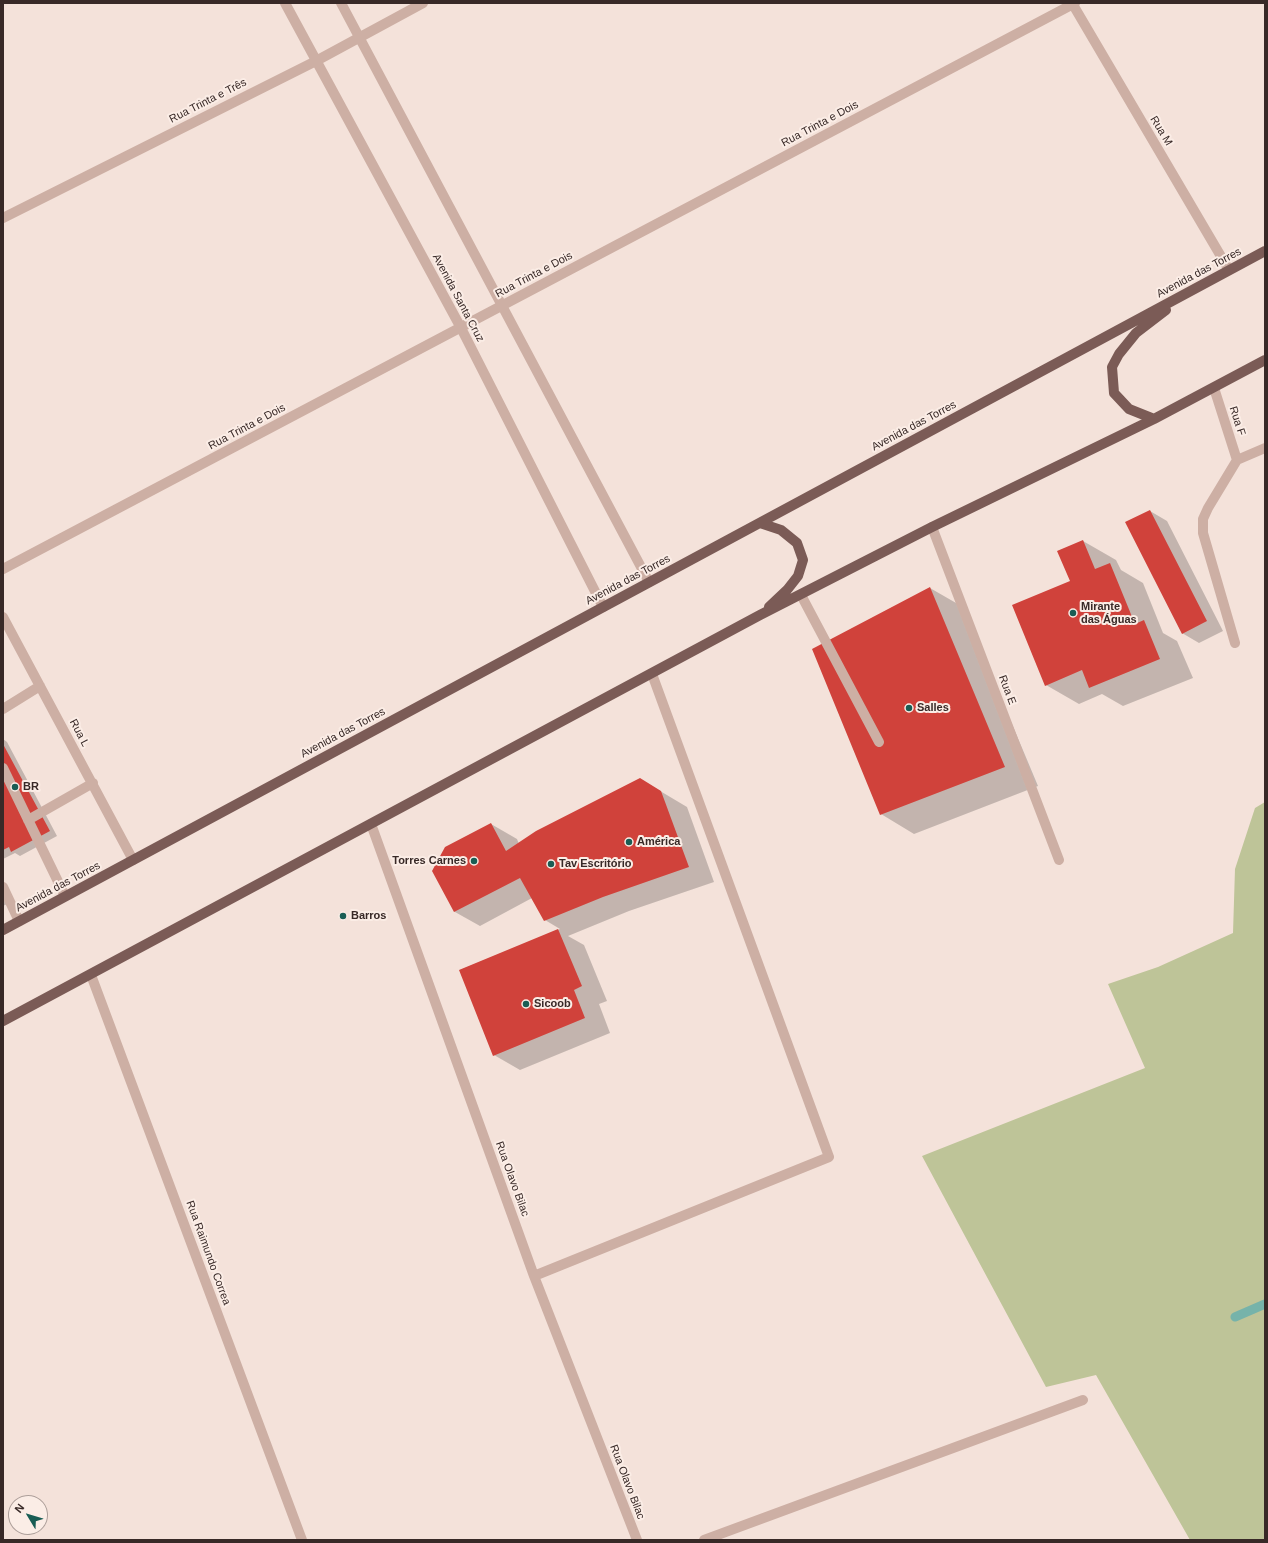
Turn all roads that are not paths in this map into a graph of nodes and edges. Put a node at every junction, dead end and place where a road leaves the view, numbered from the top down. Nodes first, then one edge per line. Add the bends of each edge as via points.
1 (285, 3) edge
2 (341, 3) edge
3 (423, 3) edge
4 (1073, 4) edge
5 (360, 38) junction
6 (316, 61) junction
7 (3, 218) edge
8 (1265, 251) edge
9 (1229, 270) junction
10 (1192, 290) junction
11 (502, 306) junction
12 (461, 328) junction
13 (1265, 360) edge
14 (1214, 388) junction
15 (1154, 419) junction
16 (1265, 448) edge
17 (1237, 460) junction
18 (760, 523) junction
19 (932, 528) junction
20 (3, 569) edge
21 (649, 582) junction
22 (801, 595) junction
23 (603, 607) junction
24 (760, 615) junction
25 (3, 618) edge
26 (1235, 643) dead end
27 (652, 674) junction
28 (40, 686) junction
29 (3, 709) edge
30 (879, 742) dead end
31 (3, 768) edge
32 (92, 783) junction
33 (28, 820) junction
34 (371, 824) junction
35 (133, 860) junction
36 (1059, 860) dead end
37 (3, 887) edge
38 (65, 896) junction
39 (19, 921) junction
40 (3, 930) edge
41 (91, 975) junction
42 (3, 1021) edge
43 (534, 1276) junction
44 (1083, 1400) dead end
45 (302, 1540) edge
46 (637, 1540) edge
47 (704, 1540) edge

1 - 6 street, Avenida Santa Cruz
2 - 5 street
3 - 5 street, Rua Trinta e Três
4 - 9 street, Rua M
4 - 11 street, Rua Trinta e Dois
5 - 6 street, Rua Trinta e Três
5 - 11 street
6 - 7 street, Rua Trinta e Três
6 - 12 street, Avenida Santa Cruz
8 - 9 main road, Avenida das Torres
9 - 10 main road, Avenida das Torres
10 - 15 main road via 1136,333 1112,367 1114,393 1130,409
10 - 18 main road, Avenida das Torres
11 - 12 street, Rua Trinta e Dois
11 - 21 street
12 - 20 street, Rua Trinta e Dois
12 - 23 street, Avenida Santa Cruz
13 - 14 main road
14 - 15 main road
14 - 17 street, Rua F
15 - 19 main road
16 - 17 street
17 - 26 street via 1203,519 1203,533
18 - 21 main road, Avenida das Torres
18 - 24 main road via 781,530 797,543 803,560 798,576 791,586
19 - 22 main road
19 - 36 street, Rua E
21 - 23 main road, Avenida das Torres
22 - 24 main road
22 - 30 street
23 - 35 main road, Avenida das Torres
24 - 27 main road
25 - 28 street, Rua L
27 - 34 main road
27 - 43 street via 829,1158
28 - 29 street
28 - 32 street, Rua L
31 - 33 street
32 - 33 street
32 - 35 street, Rua L
33 - 38 street
34 - 41 main road
34 - 43 street, Rua Olavo Bilac
35 - 38 main road, Avenida das Torres
37 - 39 street
38 - 39 main road, Avenida das Torres
39 - 40 main road, Avenida das Torres
41 - 42 main road
41 - 45 street, Rua Raimundo Correa
43 - 46 street, Rua Olavo Bilac
44 - 47 street

